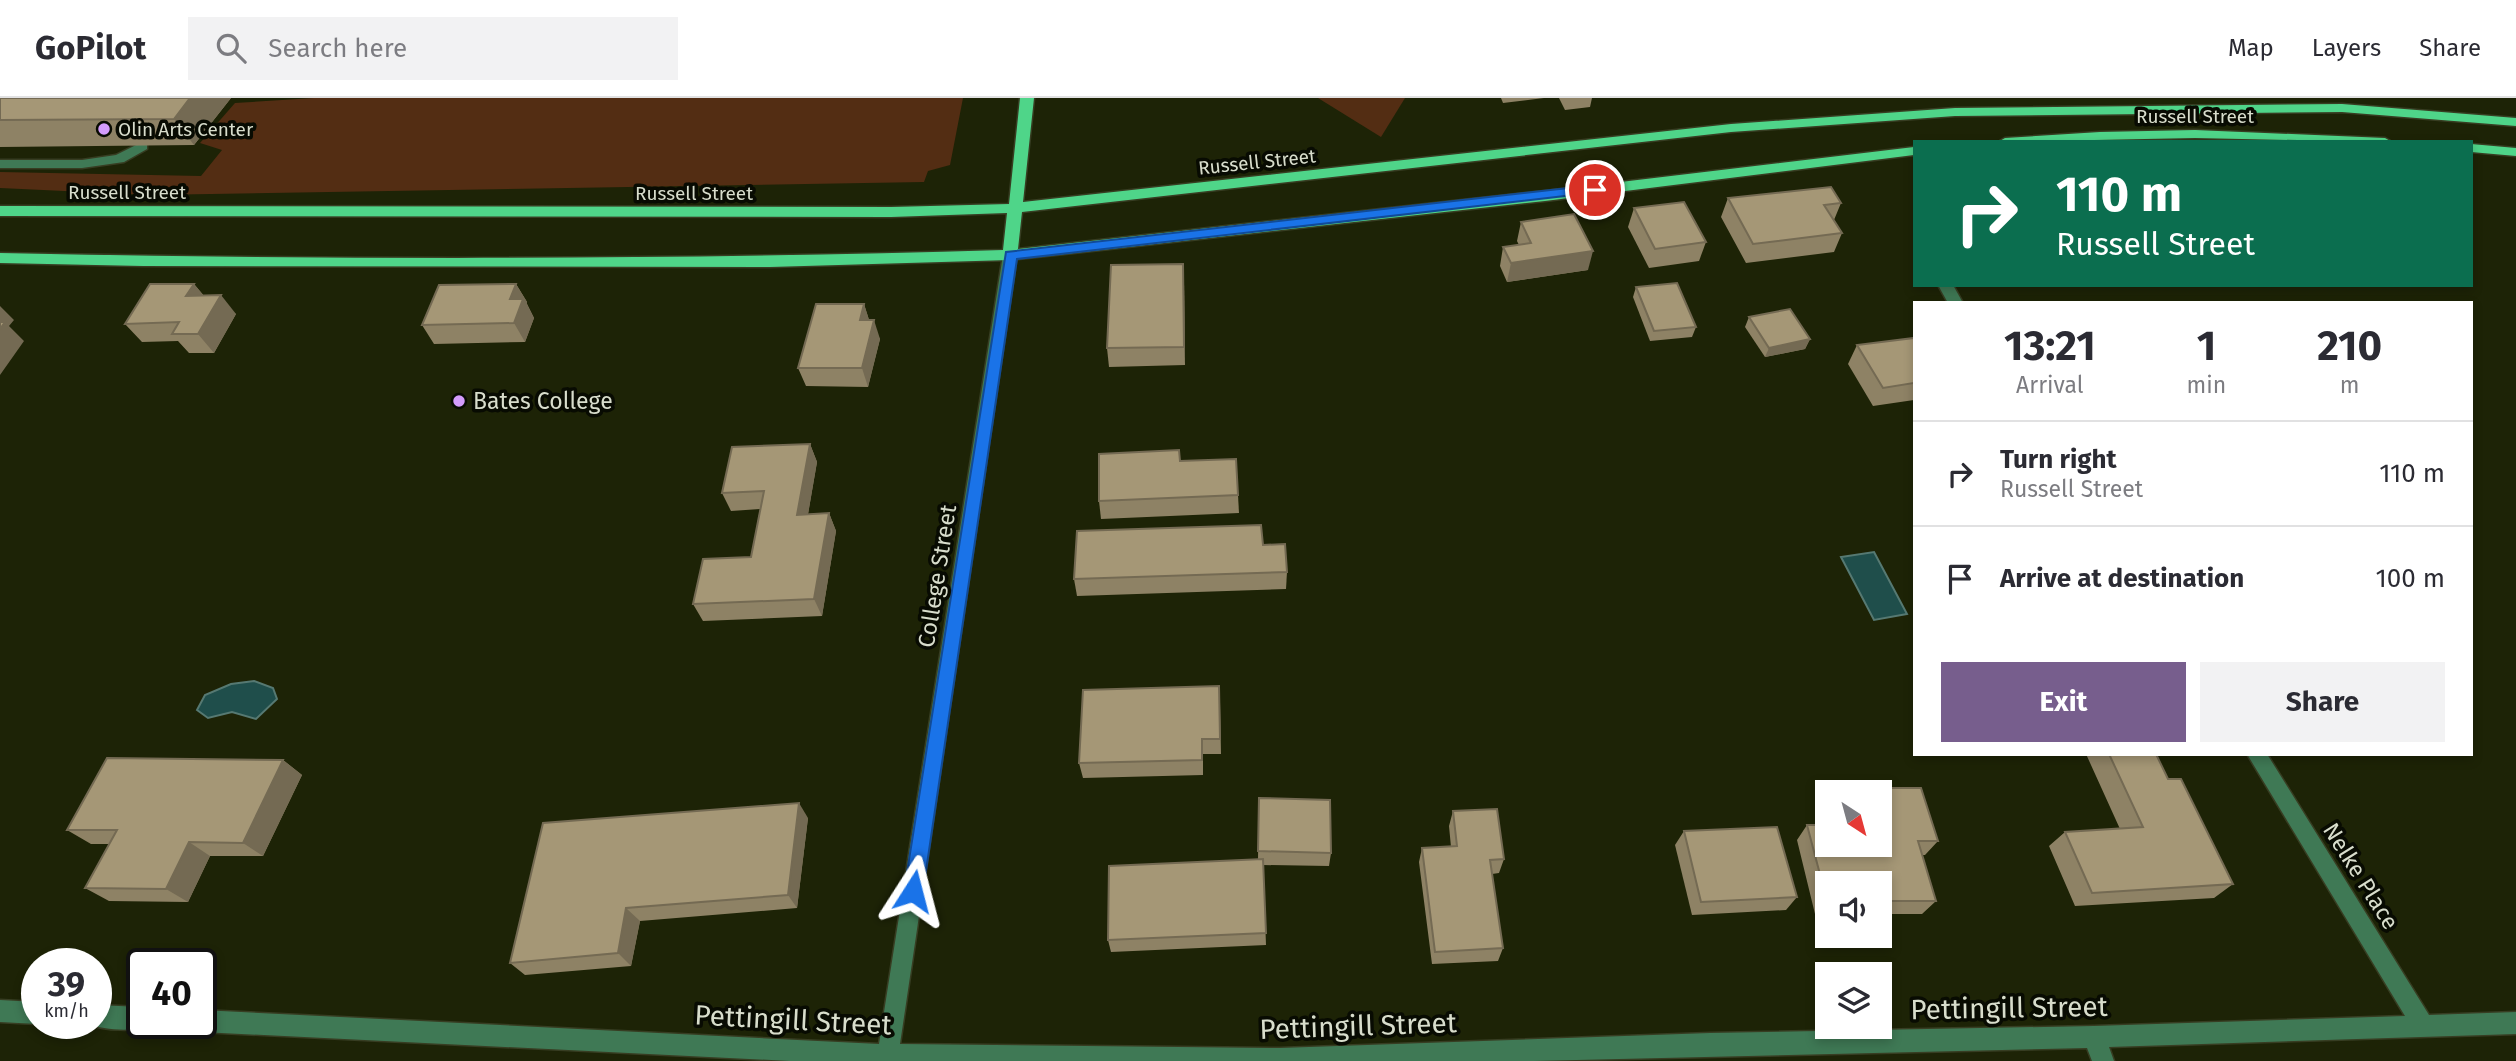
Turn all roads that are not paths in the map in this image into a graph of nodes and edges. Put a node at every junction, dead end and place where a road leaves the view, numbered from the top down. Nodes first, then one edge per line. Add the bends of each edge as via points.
1 (1027, 98) edge
2 (2121, 98) edge
3 (1955, 112) junction
4 (2516, 122) edge
5 (2042, 140) edge
6 (2348, 140) edge
7 (142, 146) edge
8 (2473, 148) edge
9 (1913, 151) edge
10 (2516, 152) edge
11 (0, 164) edge
12 (1015, 208) junction
13 (0, 211) edge
14 (1010, 255) junction
15 (0, 258) edge
16 (2257, 756) edge
17 (0, 1011) edge
18 (21, 1012) edge
19 (217, 1022) edge
20 (2516, 1023) edge
21 (2423, 1025) junction
22 (2094, 1037) junction
23 (888, 1058) edge
24 (2103, 1061) edge

1 - 12 main road, College Street
2 - 3 main road
3 - 4 main road, Russell Street via 2342,108
3 - 12 main road, Russell Street via 1731,128
5 - 6 main road, Russell Street via 2235,134
7 - 11 street via 119,159 94,163
8 - 10 main road
9 - 14 main road
12 - 13 main road, Russell Street via 816,213
12 - 14 main road, College Street
14 - 15 main road via 770,262
14 - 23 street, College Street
16 - 21 street, Nelke Place
17 - 18 street
19 - 23 street, Pettingill Street
20 - 21 street, Pettingill Street
21 - 22 street, Pettingill Street
22 - 23 street, Pettingill Street via 1280,1059
22 - 24 street

